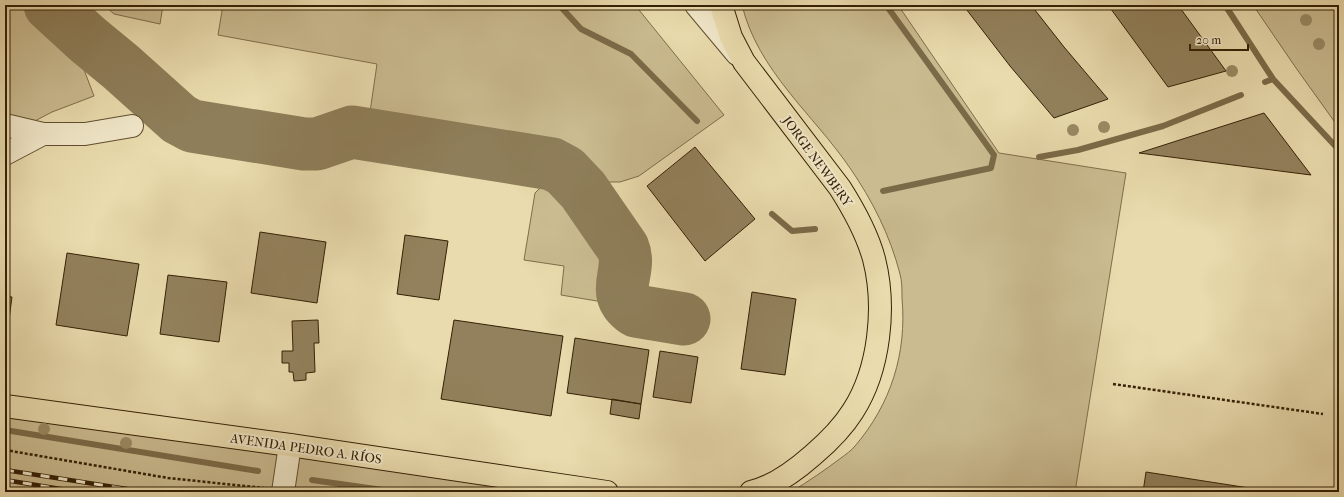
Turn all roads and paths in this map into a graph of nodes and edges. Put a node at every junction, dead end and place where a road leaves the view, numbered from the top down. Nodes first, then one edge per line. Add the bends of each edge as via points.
1 (696, 5) edge
2 (721, 5) edge
3 (744, 62) junction
4 (5, 125) edge
5 (132, 126) dead end
6 (43, 134) junction
7 (5, 154) edge
8 (1113, 384) dead end
9 (5, 406) edge
10 (1323, 414) dead end
11 (290, 445) junction
12 (5, 450) edge
13 (283, 491) edge
14 (607, 492) edge
15 (752, 492) edge

1 - 3 street
2 - 3 main road, JORGE NEWBERY via 731,37
3 - 15 main road, JORGE NEWBERY via 854,210 866,234 874,259 881,310 874,362 854,411 837,432 798,468
4 - 6 street
5 - 6 street via 85,134
6 - 7 street
8 - 10 path
9 - 11 main road, AVENIDA PEDRO A. RÍOS
11 - 13 street
11 - 14 main road, AVENIDA PEDRO A. RÍOS
12 - 13 path via 168,478

